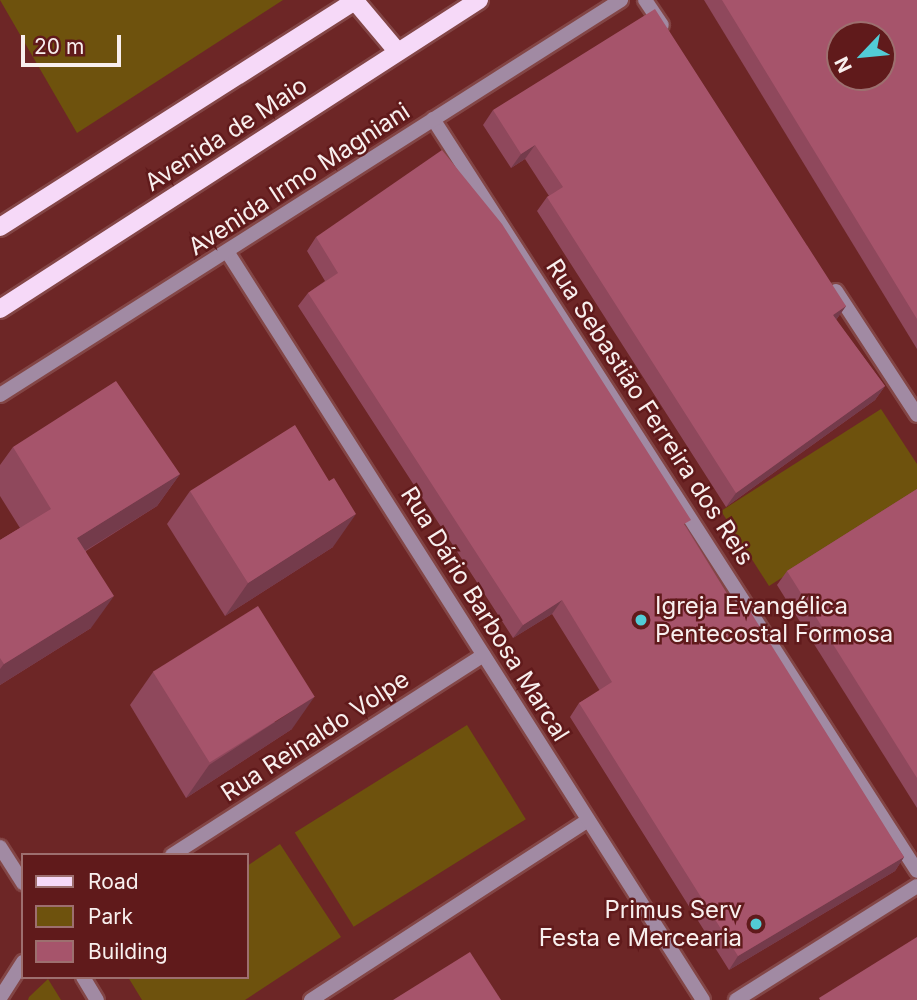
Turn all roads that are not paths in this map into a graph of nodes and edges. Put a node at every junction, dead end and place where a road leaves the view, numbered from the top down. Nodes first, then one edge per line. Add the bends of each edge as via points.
1 (479, 0) edge
2 (621, 0) edge
3 (645, 0) edge
4 (356, 1) edge
5 (668, 35) edge
6 (397, 51) junction
7 (433, 119) junction
8 (0, 227) edge
9 (228, 253) junction
10 (827, 278) edge
11 (0, 309) edge
12 (0, 395) edge
13 (917, 415) edge
14 (483, 655) junction
15 (589, 820) junction
16 (0, 847) edge
17 (175, 853) edge
18 (917, 871) edge
19 (21, 880) edge
20 (917, 886) edge
21 (21, 965) edge
22 (84, 979) edge
23 (0, 998) edge
24 (97, 1000) edge
25 (311, 1000) edge
26 (703, 1000) edge
27 (736, 1000) edge

1 - 6 main road, Avenida de Maio
2 - 7 street, Avenida Irmo Magniani
3 - 5 street
4 - 6 main road
4 - 8 main road, Avenida de Maio
6 - 11 main road, Avenida de Maio
7 - 9 street, Avenida Irmo Magniani
7 - 18 street, Rua Sebastião Ferreira dos Reis
9 - 12 street, Avenida Irmo Magniani
9 - 14 street, Rua Dário Barbosa Marcal
10 - 13 street
14 - 15 street, Rua Dário Barbosa Marcal
14 - 17 street, Rua Reinaldo Volpe
15 - 25 street
15 - 26 street, Rua Dário Barbosa Marcal
16 - 19 street
20 - 27 street
21 - 23 street
22 - 24 street

